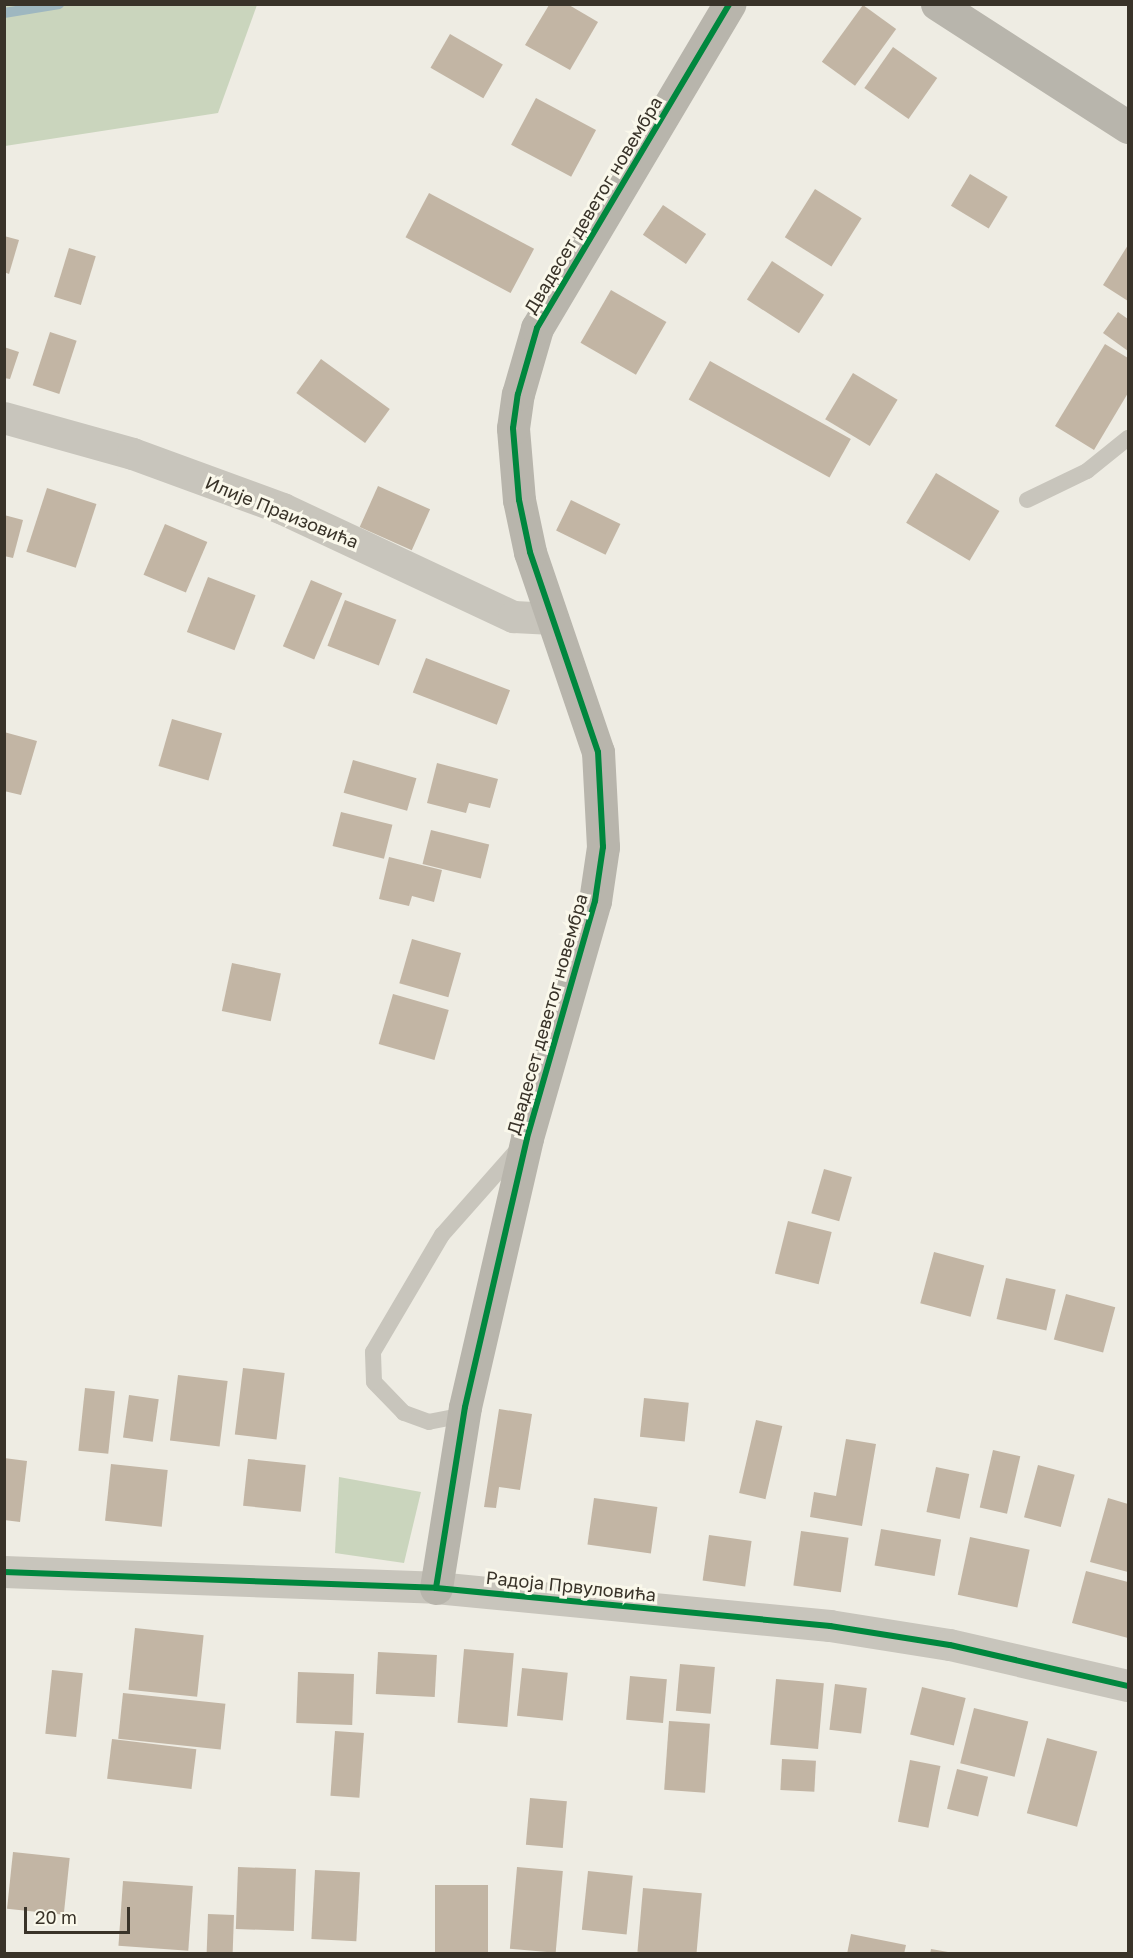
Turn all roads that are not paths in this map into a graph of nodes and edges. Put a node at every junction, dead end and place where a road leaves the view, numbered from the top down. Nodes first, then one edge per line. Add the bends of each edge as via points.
1 (729, 4) edge
2 (937, 4) edge
3 (1128, 127) edge
4 (4, 418) edge
5 (1128, 438) edge
6 (1027, 500) dead end
7 (553, 619) junction
8 (527, 1138) junction
9 (465, 1407) junction
10 (4, 1572) edge
11 (436, 1588) junction
12 (1128, 1686) edge

1 - 7 street, Двадесет деветог новембра via 537,328 526,366 513,428 514,463 530,552
2 - 3 street
4 - 7 street, Илије Праизовића via 133,454 283,510 514,617
5 - 6 lane via 1087,471
7 - 8 street, Двадесет деветог новембра via 598,752 603,847 580,960
8 - 9 street, Двадесет деветог новембра
8 - 9 lane via 442,1235 373,1352 374,1382 404,1413 429,1422 454,1417
9 - 11 street, Двадесет деветог новембра
10 - 11 street, Радоја Првуловића
11 - 12 street, Радоја Првуловића via 830,1626 950,1645

